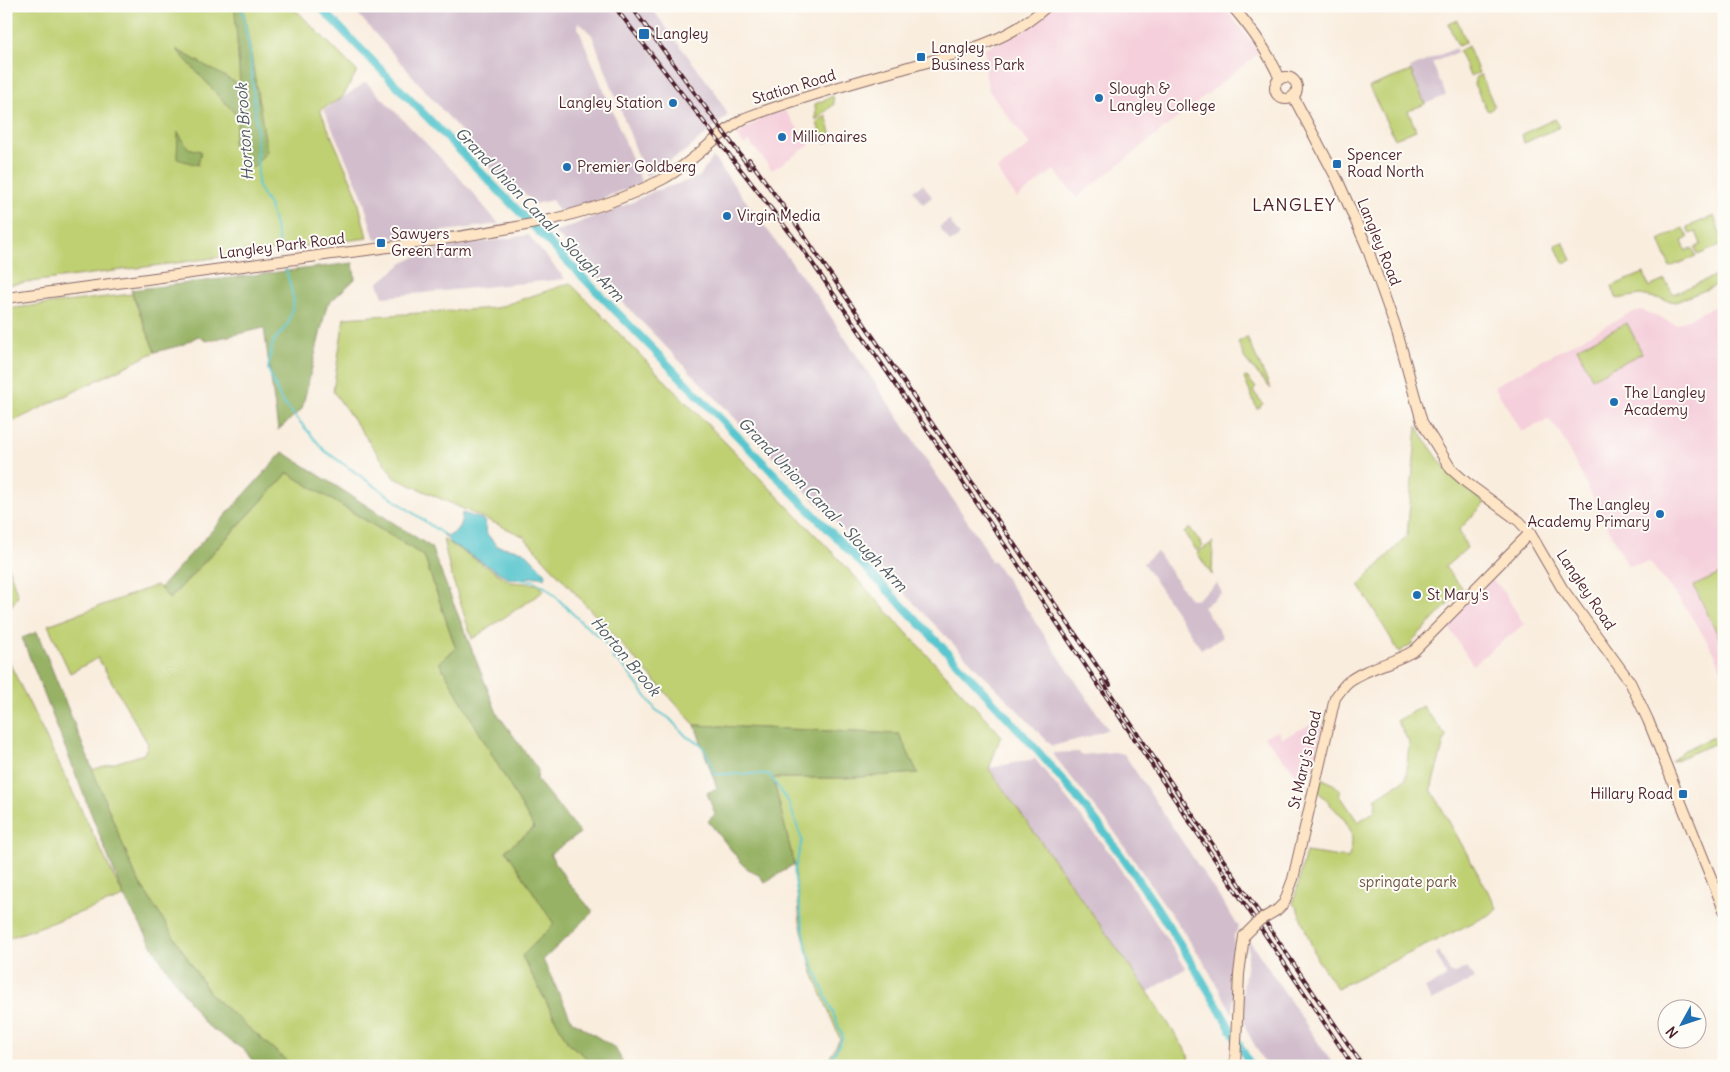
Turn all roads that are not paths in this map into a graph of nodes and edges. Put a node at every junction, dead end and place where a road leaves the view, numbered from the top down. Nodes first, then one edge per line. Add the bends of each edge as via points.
1 (1047, 6) edge
2 (1232, 6) edge
3 (1280, 79) junction
4 (1293, 96) junction
5 (555, 220) joint
6 (6, 298) edge
7 (1530, 533) junction
8 (1724, 910) edge
9 (1235, 1061) edge

1 - 5 street, Station Road via 1031,21 989,43 745,118 666,177 626,197
2 - 3 street via 1257,36
3 - 4 street via 1288,78 1295,83
3 - 4 street via 1276,84 1277,94 1283,98
4 - 7 street, Langley Road via 1338,181 1367,247 1397,332 1422,422 1451,469
5 - 6 street, Langley Park Road via 519,229 372,251
7 - 8 street, Langley Road via 1562,588 1612,654 1638,697
7 - 9 street, St Mary's Road, bridge via 1415,650 1356,677 1346,683 1335,698 1293,880 1284,903 1244,936

